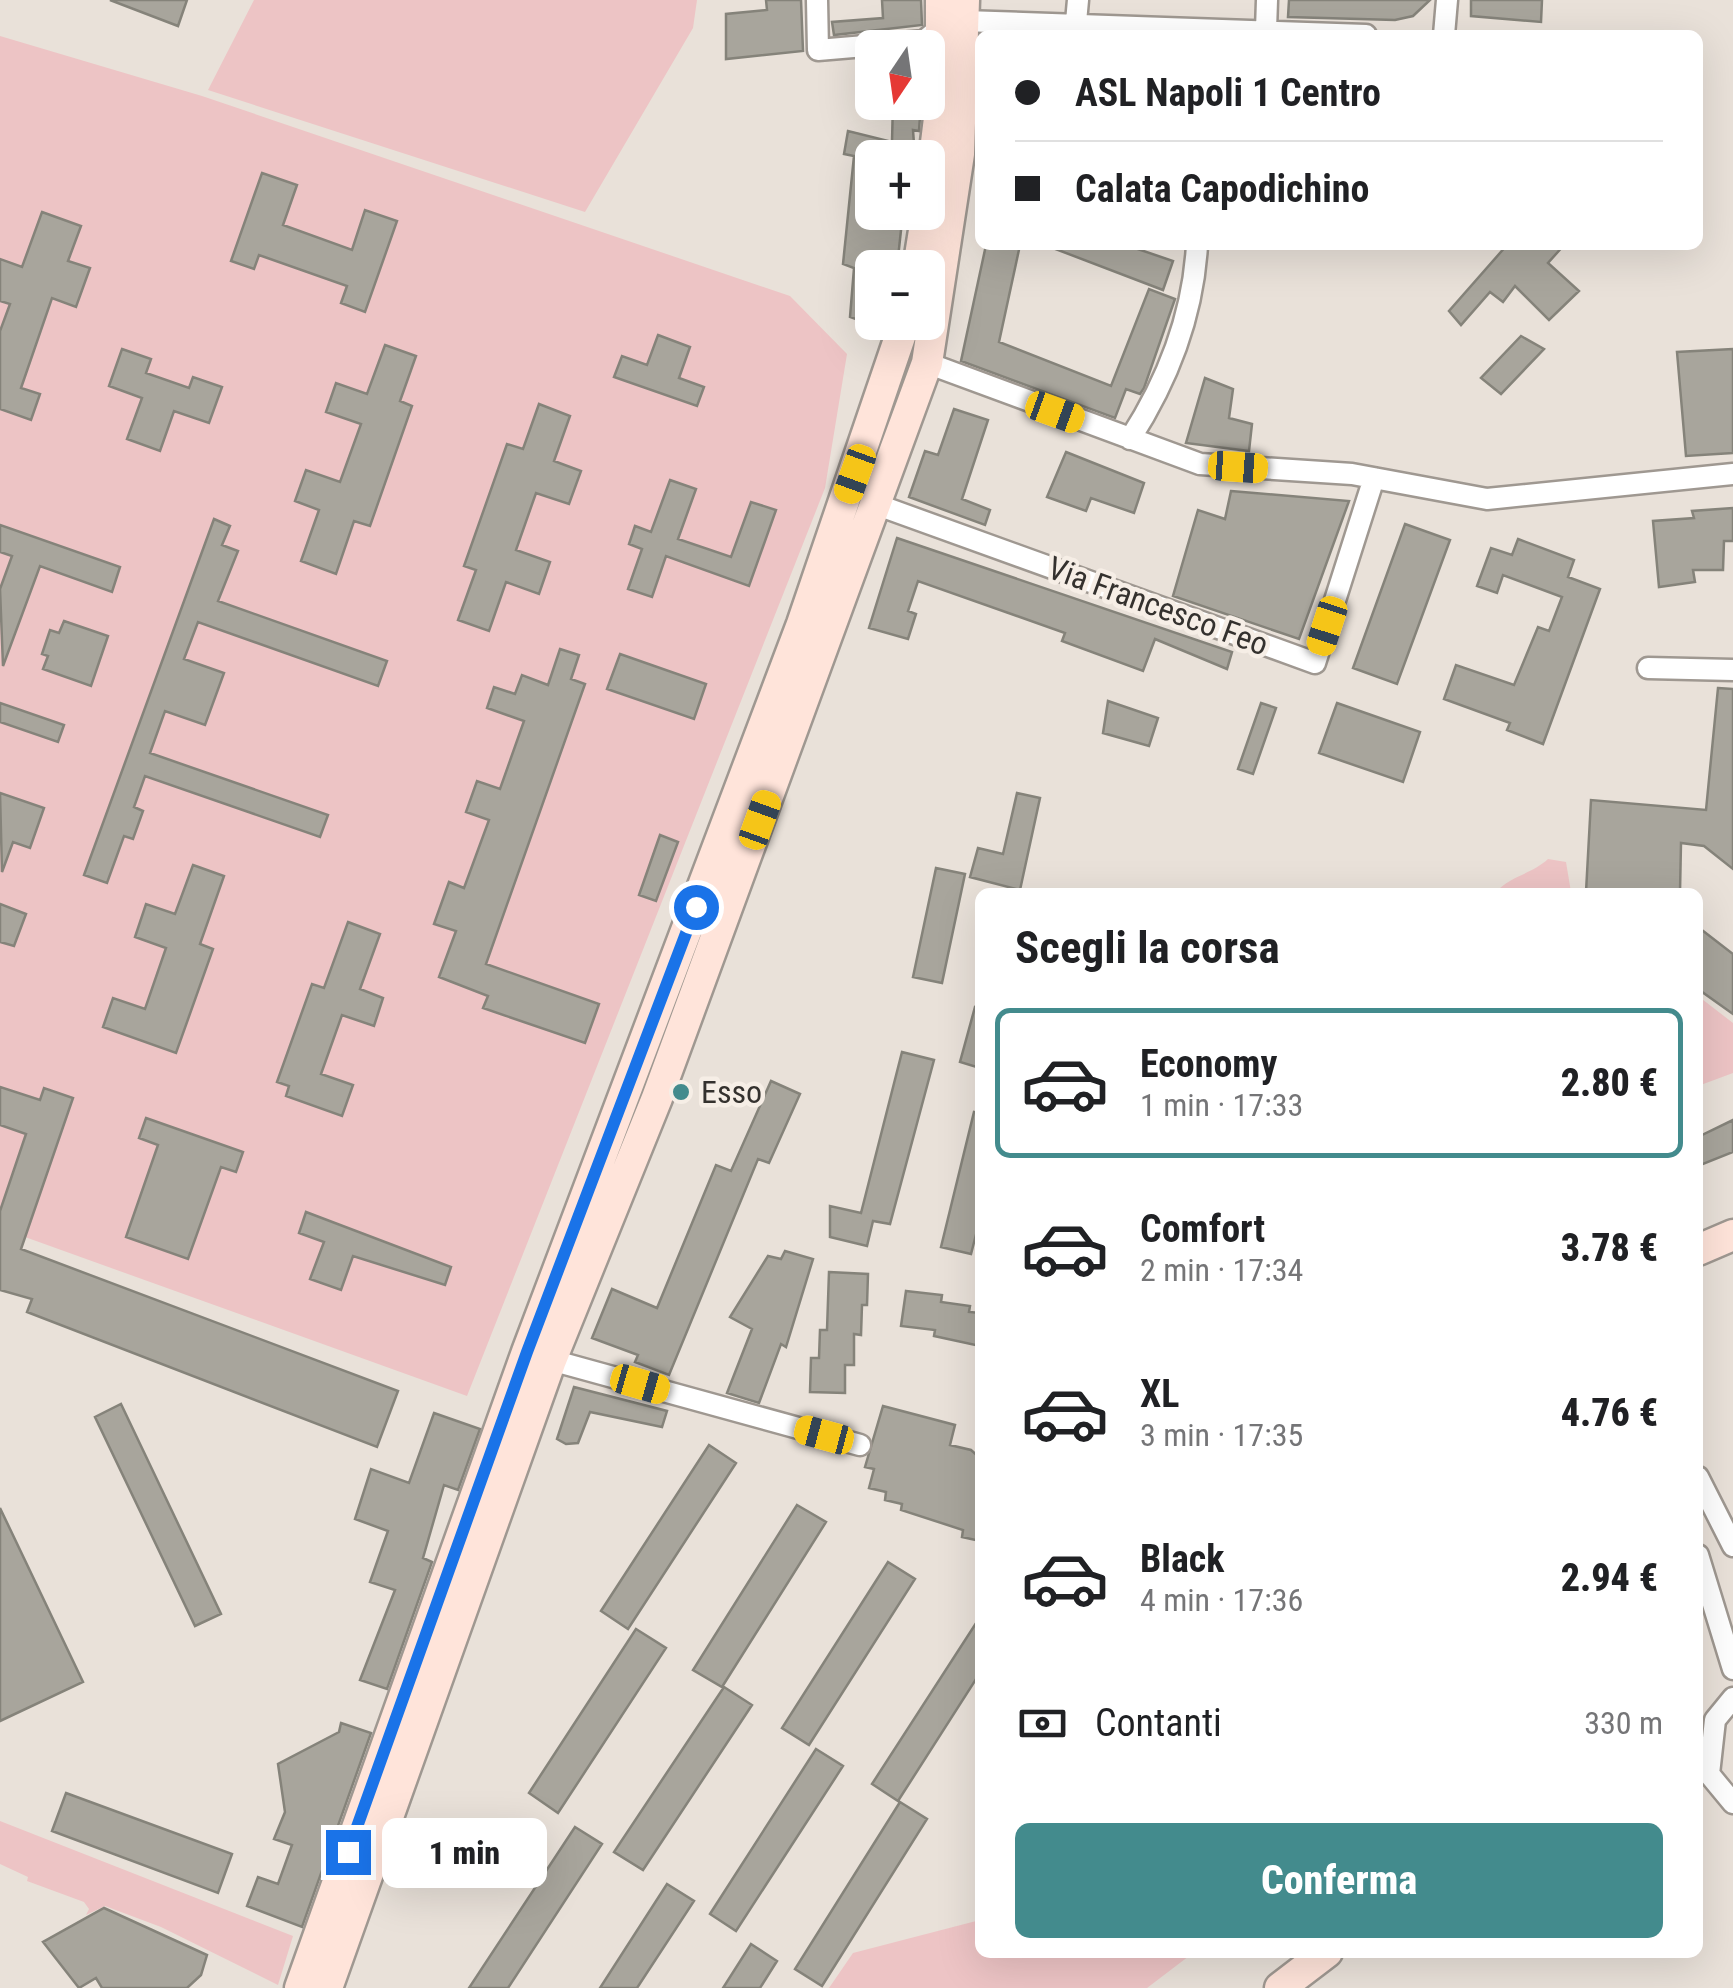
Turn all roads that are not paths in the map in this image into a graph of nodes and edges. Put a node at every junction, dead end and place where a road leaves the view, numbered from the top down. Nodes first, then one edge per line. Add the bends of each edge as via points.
1 (817, 0) edge
2 (1078, 0) edge
3 (1267, 0) edge
4 (1448, 0) edge
5 (953, 12) edge
6 (1076, 22) junction
7 (1183, 30) edge
8 (1266, 30) edge
9 (1445, 30) edge
10 (936, 140) edge
11 (1196, 250) edge
12 (900, 340) edge
13 (897, 354) junction
14 (927, 363) junction
15 (1130, 439) junction
16 (1733, 474) edge
17 (1374, 478) junction
18 (876, 504) junction
19 (1648, 668) dead end
20 (1733, 670) edge
21 (1733, 1235) edge
22 (1703, 1248) edge
23 (539, 1356) junction
24 (860, 1445) dead end
25 (1703, 1487) edge
26 (1733, 1546) edge
27 (1703, 1571) edge
28 (1733, 1668) edge
29 (1733, 1698) edge
30 (1733, 1804) edge
31 (1319, 1958) edge
32 (300, 1988) edge
33 (328, 1988) edge
34 (1280, 1988) edge

1 - 5 street via 818,50 924,41
2 - 6 street
3 - 8 street
4 - 9 street
5 - 6 street
5 - 10 main road
5 - 14 main road via 960,154
6 - 7 street
11 - 15 street via 1186,318 1157,397
12 - 13 main road
13 - 14 main road
13 - 23 main road
14 - 15 street
14 - 18 main road
15 - 17 street via 1200,464
16 - 17 street via 1487,499
17 - 18 street, Via Francesco Feo via 1315,663
18 - 23 main road via 657,1098
19 - 20 street
21 - 22 main road
23 - 24 street
23 - 32 main road
23 - 33 main road
25 - 26 street
27 - 28 street
29 - 30 street via 1716,1720 1709,1774
31 - 34 main road

